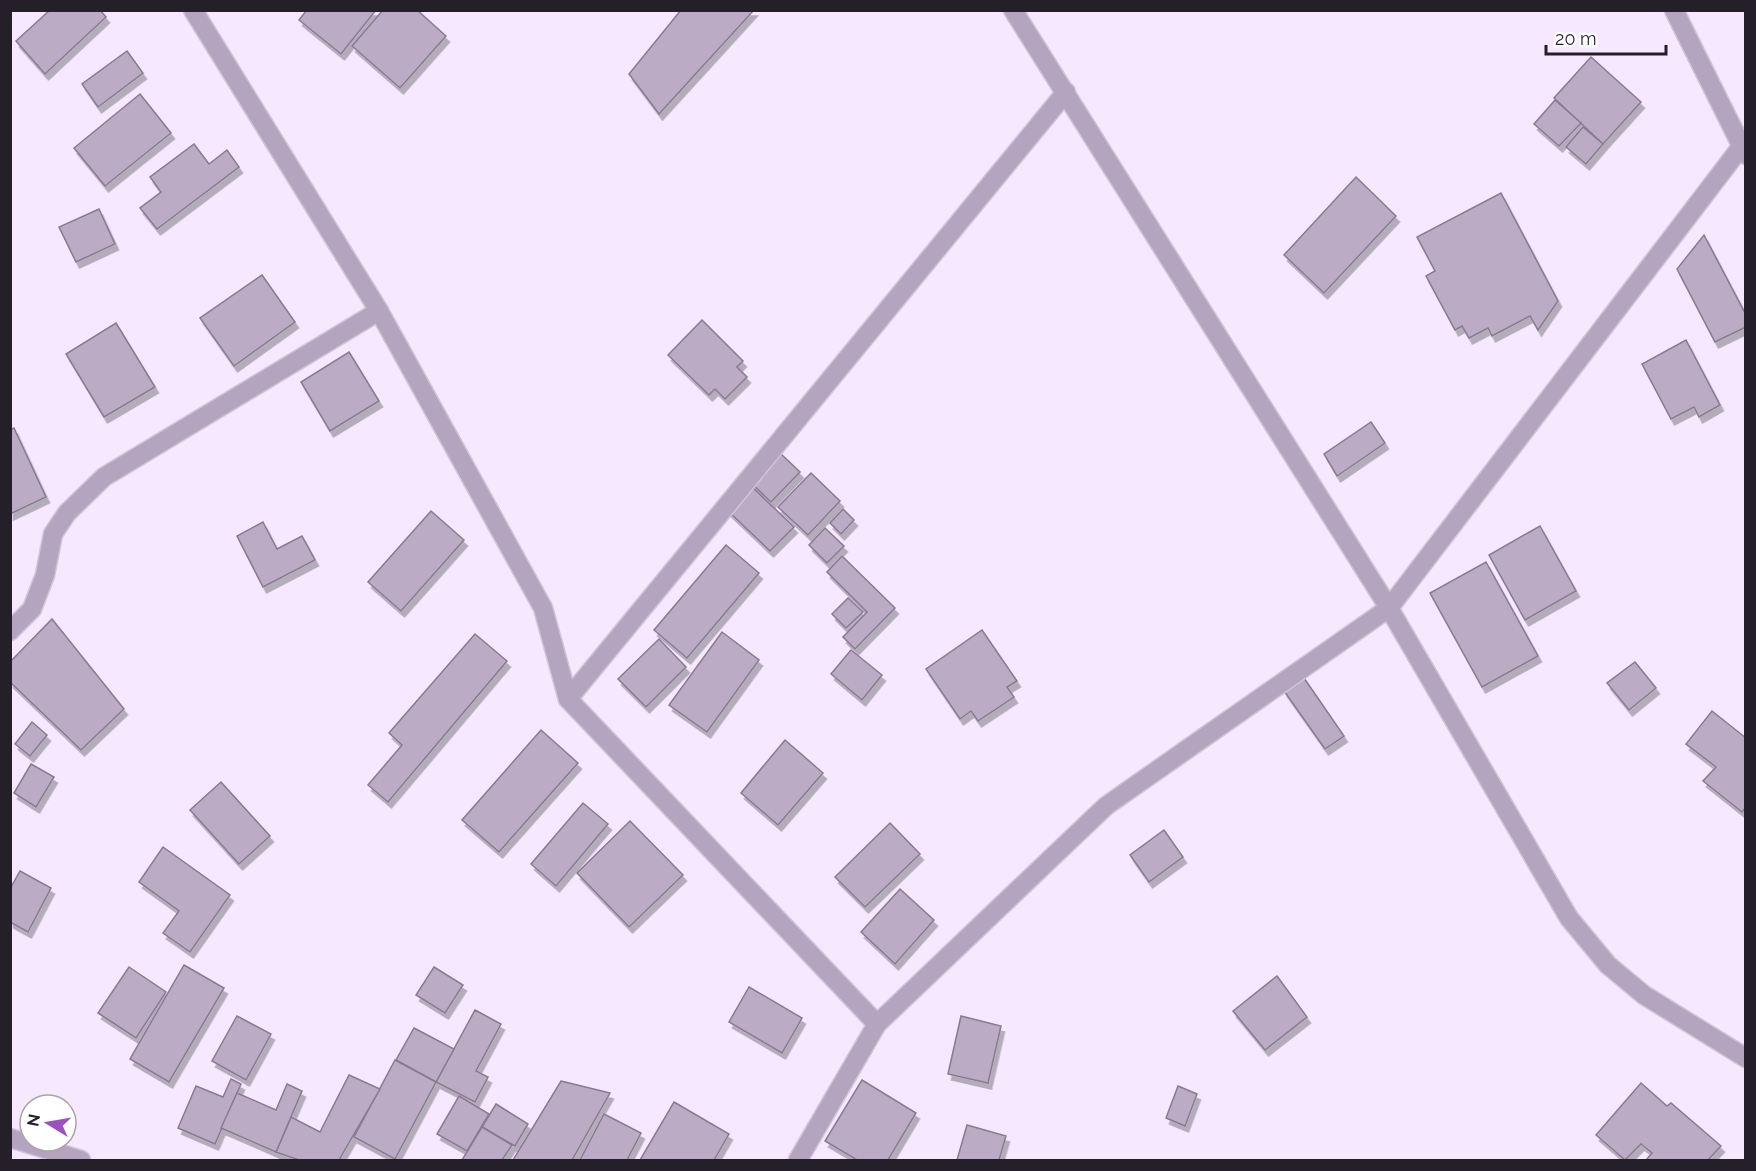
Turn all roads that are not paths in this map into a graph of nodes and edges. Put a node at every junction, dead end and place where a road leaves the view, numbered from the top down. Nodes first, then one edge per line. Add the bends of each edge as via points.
1 (193, 10) edge
2 (1674, 10) edge
3 (1022, 15) edge
4 (1066, 92) junction
5 (1743, 151) edge
6 (379, 311) junction
7 (1389, 608) junction
8 (10, 631) edge
9 (568, 699) junction
10 (878, 1024) junction
11 (1746, 1058) edge
12 (10, 1138) edge
13 (81, 1161) edge
14 (798, 1161) edge

1 - 6 street
2 - 5 street
3 - 4 street
4 - 7 street
4 - 9 street
5 - 7 street
6 - 8 street via 104,477 67,513 53,534 45,575 32,609
6 - 9 street via 543,608
7 - 10 street via 1106,806
7 - 11 street via 1569,918 1608,965 1644,995
9 - 10 street
10 - 14 street
12 - 13 street

